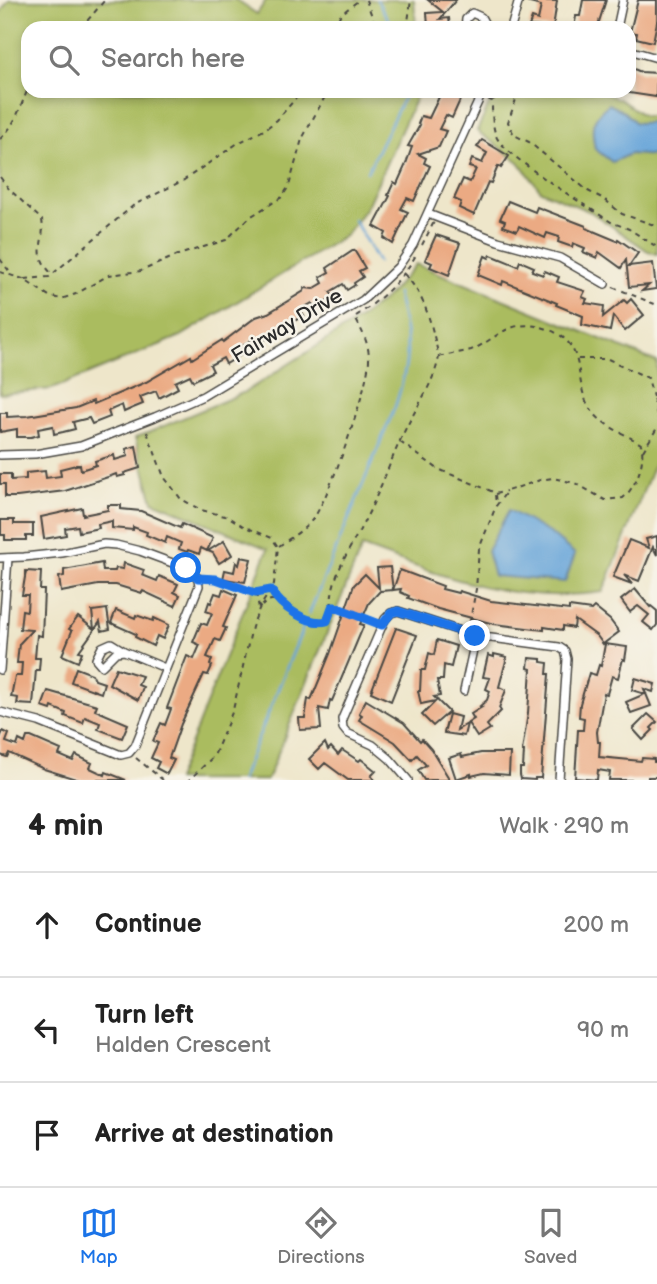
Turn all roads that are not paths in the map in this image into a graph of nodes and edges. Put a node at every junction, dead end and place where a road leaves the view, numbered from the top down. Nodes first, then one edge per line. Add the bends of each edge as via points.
1 (519, 0) edge
2 (623, 0) edge
3 (466, 21) edge
4 (484, 21) edge
5 (514, 21) edge
6 (618, 21) edge
7 (636, 52) edge
8 (657, 58) edge
9 (480, 98) edge
10 (432, 216) junction
11 (605, 284) road end
12 (0, 455) edge
13 (4, 558) edge
14 (471, 635) junction
15 (124, 651) dead end
16 (165, 668) junction
17 (0, 670) edge
18 (464, 691) dead end
19 (0, 712) edge
20 (408, 780) edge
21 (559, 780) edge

1 - 5 street
2 - 6 street
3 - 4 street via 472,13
7 - 8 street
9 - 10 street, Fairway Drive
10 - 11 street via 560,258
10 - 12 street, Fairway Drive via 398,267 372,293 226,384 81,446
13 - 16 street via 104,544 186,568 198,578 196,595
13 - 17 street
14 - 18 street
14 - 20 street via 398,611 382,625 342,719 343,728 373,745
14 - 21 street via 565,651
15 - 16 street
16 - 19 street via 130,753 121,755 39,722

